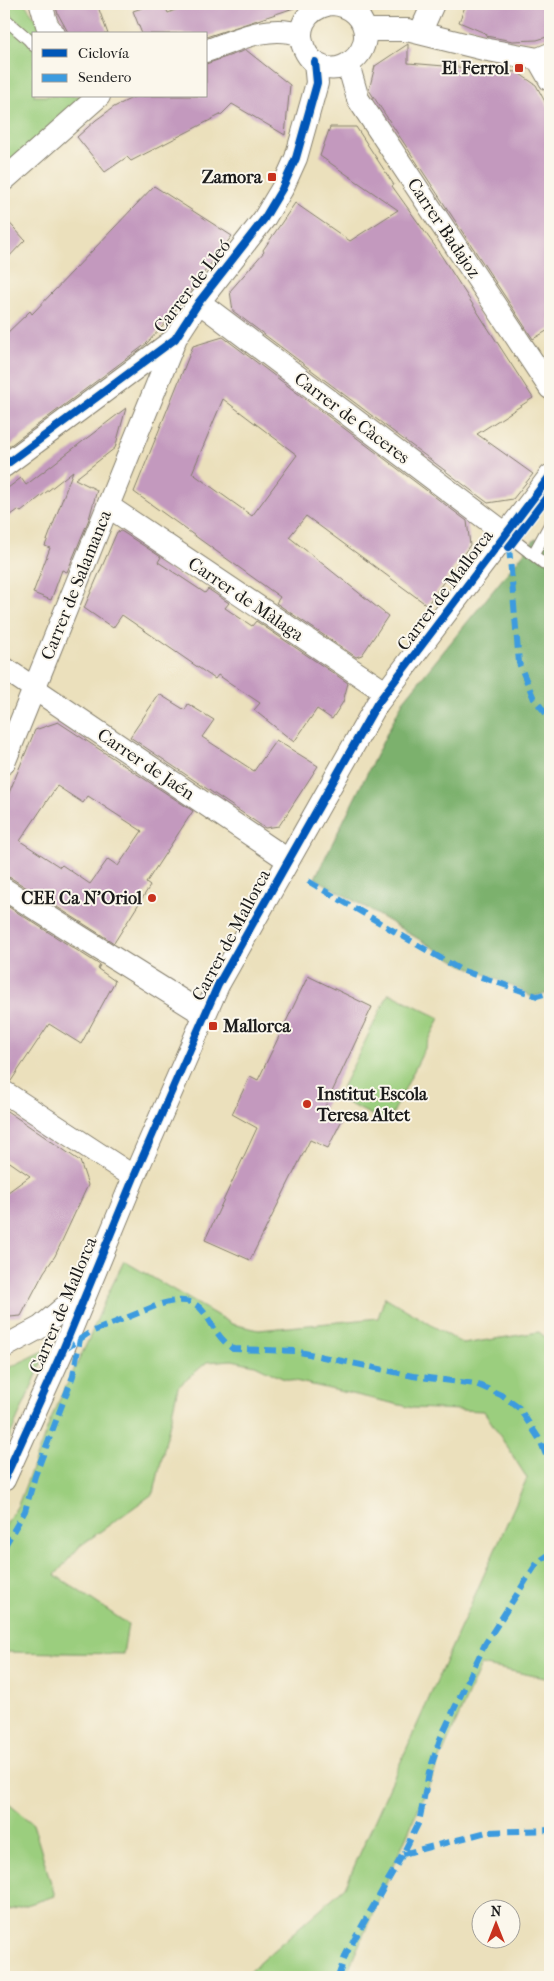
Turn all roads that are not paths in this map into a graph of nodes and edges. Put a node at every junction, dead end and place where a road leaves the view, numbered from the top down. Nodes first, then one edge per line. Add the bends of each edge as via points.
1 (41, 4) edge
2 (326, 4) edge
3 (432, 4) edge
4 (4, 18) edge
5 (362, 24) junction
6 (414, 31) junction
7 (52, 32) edge
8 (301, 35) junction
9 (32, 44) edge
10 (208, 49) edge
11 (544, 57) edge
12 (333, 64) junction
13 (550, 80) edge
14 (97, 98) edge
15 (4, 180) edge
16 (199, 302) junction
17 (175, 339) junction
18 (136, 368) junction
19 (550, 388) edge
20 (148, 407) junction
21 (4, 466) edge
22 (550, 476) edge
23 (108, 506) junction
24 (550, 524) edge
25 (506, 534) junction
26 (533, 555) junction
27 (550, 568) edge
28 (4, 668) edge
29 (34, 689) junction
30 (385, 692) junction
31 (4, 763) edge
32 (288, 860) junction
33 (4, 889) edge
34 (205, 1015) junction
35 (4, 1092) edge
36 (134, 1177) junction
37 (86, 1289) junction
38 (7, 1338) edge
39 (4, 1480) edge

1 - 7 street
2 - 5 street via 349,8
2 - 8 street via 306,17
3 - 6 street
4 - 9 lane
5 - 6 street
5 - 12 street via 365,40 362,50 356,58
6 - 11 street via 488,50
8 - 10 street via 273,30
8 - 12 street via 306,53
11 - 13 street
12 - 16 street, Carrer de Lleó via 317,83 296,158 282,189 264,219
12 - 19 street, Carrer Badajoz
14 - 15 street
16 - 17 street, Carrer de Lleó
16 - 25 street, Carrer de Càceres
17 - 18 street, Carrer de Lleó
17 - 20 street, Carrer de Salamanca
18 - 20 street, Carrer de Salamanca via 146,384
18 - 21 street, Carrer de Lleó
20 - 23 street, Carrer de Salamanca
22 - 25 street, Carrer de Mallorca
23 - 29 street, Carrer de Salamanca
23 - 30 street, Carrer de Màlaga
24 - 26 lane
25 - 26 lane
25 - 30 street, Carrer de Mallorca
26 - 27 lane
28 - 29 street, Carrer de Jaén
29 - 31 street, Carrer de Salamanca
29 - 32 street, Carrer de Jaén
30 - 32 street, Carrer de Mallorca
32 - 34 street, Carrer de Mallorca via 218,985
33 - 34 street
34 - 36 street, Carrer de Mallorca
35 - 36 street
36 - 37 street, Carrer de Mallorca
37 - 38 street via 41,1327
37 - 39 street, Carrer de Mallorca via 62,1352

